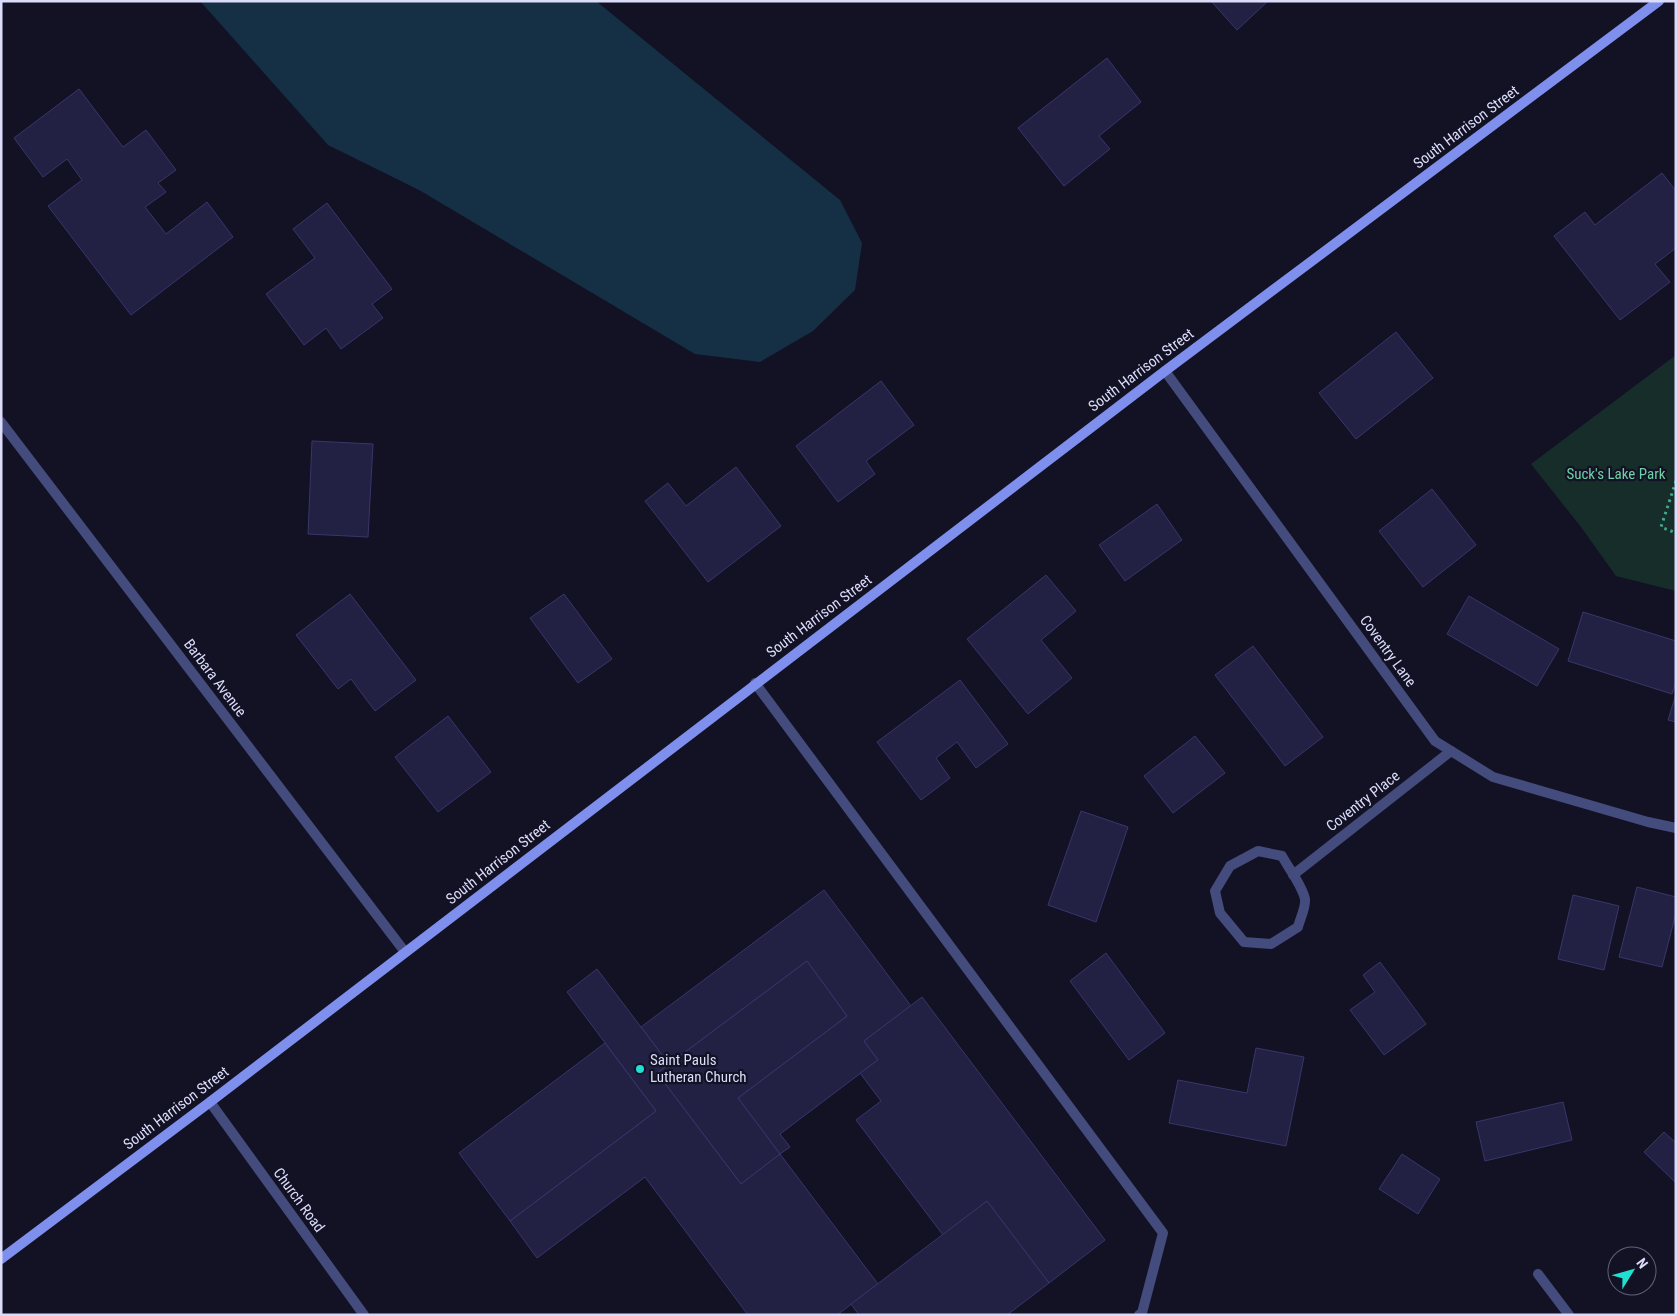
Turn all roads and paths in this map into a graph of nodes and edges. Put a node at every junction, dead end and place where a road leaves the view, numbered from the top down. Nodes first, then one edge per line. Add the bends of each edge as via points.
1 (1659, 1) edge
2 (1165, 371) junction
3 (1, 422) edge
4 (1676, 481) edge
5 (1676, 533) edge
6 (755, 683) junction
7 (1451, 751) junction
8 (1676, 828) edge
9 (1293, 875) junction
10 (405, 952) junction
11 (210, 1102) junction
12 (1, 1259) edge
13 (1538, 1274) dead end
14 (364, 1315) edge
15 (1139, 1315) edge
16 (1568, 1315) edge

1 - 2 main road, South Harrison Street
2 - 6 main road, South Harrison Street
2 - 7 street, Coventry Lane via 1436,741
3 - 10 street, Barbara Avenue
4 - 5 path via 1661,527
6 - 10 main road, South Harrison Street
6 - 15 street via 1163,1234
7 - 8 street, Coventry Lane via 1493,777
7 - 9 street, Coventry Place
9 - 9 street via 1282,856 1258,852 1230,866 1215,891 1220,913 1244,942 1271,944 1298,927 1306,900
10 - 11 main road, South Harrison Street
11 - 12 main road, South Harrison Street
11 - 14 street, Church Road
13 - 16 street

